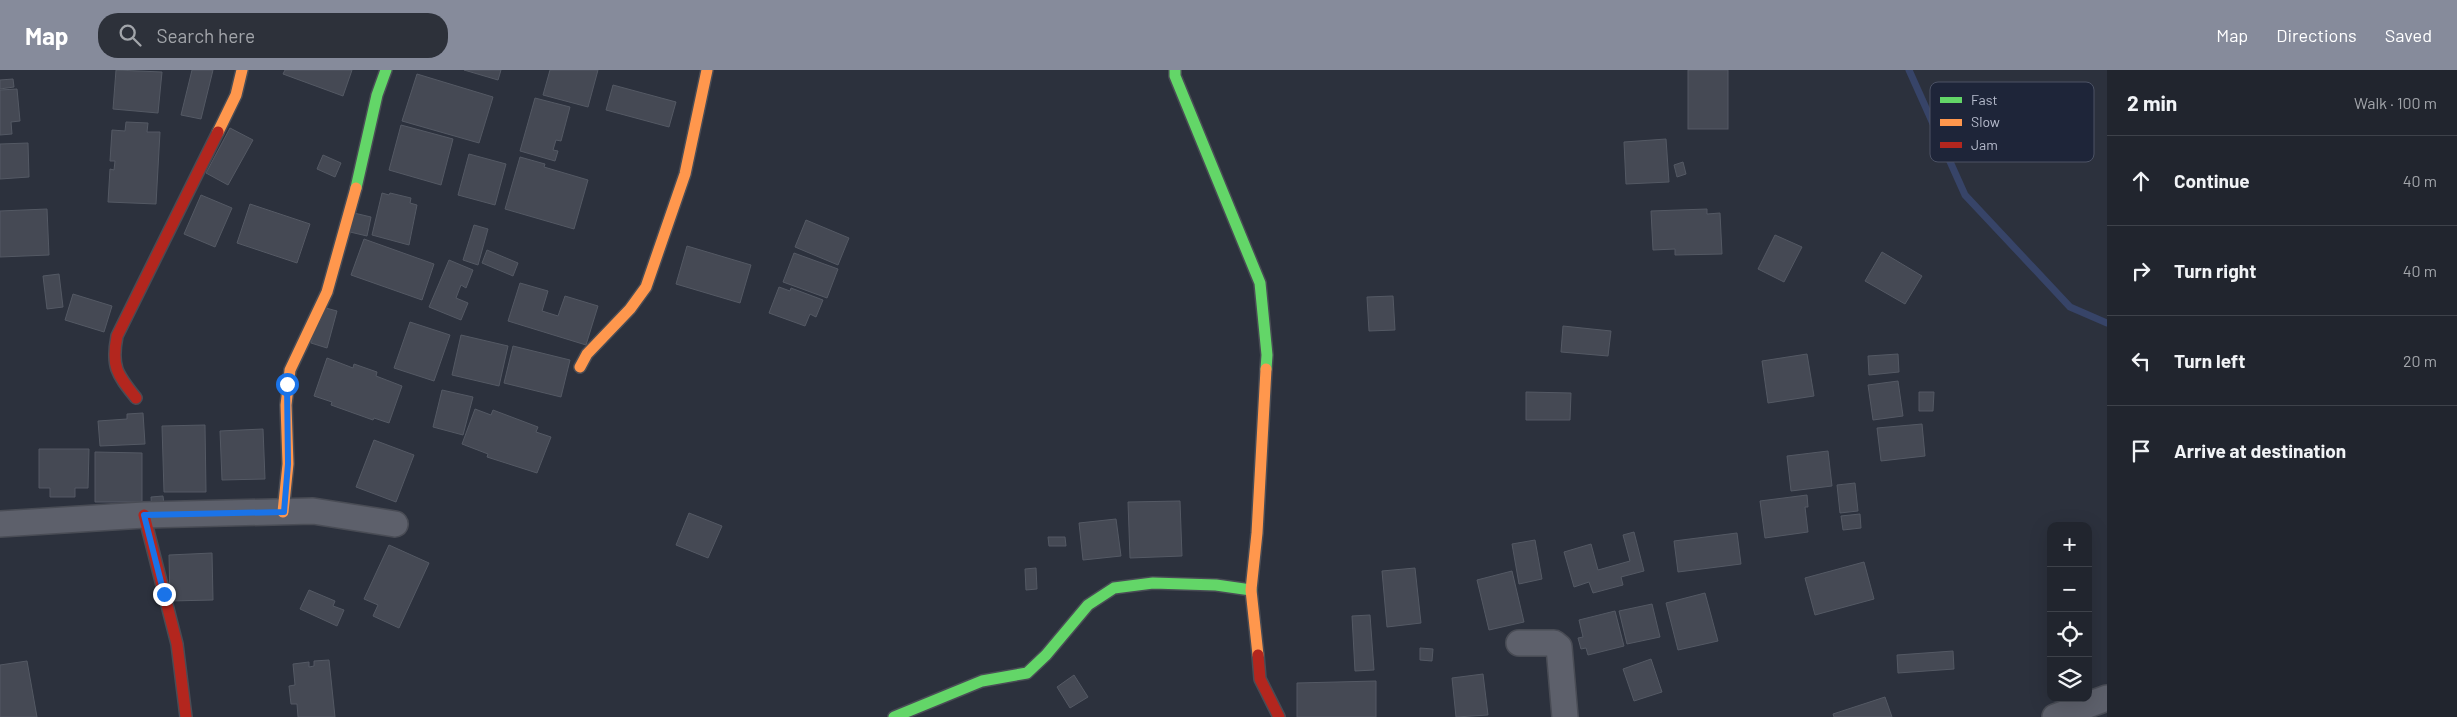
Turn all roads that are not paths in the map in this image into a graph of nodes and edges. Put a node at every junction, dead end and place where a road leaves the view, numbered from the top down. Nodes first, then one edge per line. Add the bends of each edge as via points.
1 (242, 70) edge
2 (386, 70) edge
3 (707, 70) edge
4 (1175, 70) edge
5 (580, 368) dead end
6 (136, 398) dead end
7 (284, 512) junction
8 (144, 515) junction
9 (0, 524) edge
10 (394, 524) dead end
11 (1251, 590) junction
12 (1519, 642) dead end
13 (2107, 698) edge
14 (186, 717) edge
15 (894, 717) edge
16 (1279, 717) edge
17 (1565, 717) edge
18 (2056, 717) edge

1 - 6 street via 236,95 117,336 114,368
2 - 7 street via 327,292 290,370 286,405 288,464
3 - 5 street via 685,174 646,287 630,309 587,354
4 - 11 street via 1260,283 1267,354
7 - 8 street
7 - 10 street via 313,511
8 - 9 street
8 - 14 street via 177,644
11 - 15 street via 1153,583 1114,588 1088,605 1027,673 982,681
11 - 16 street via 1260,679
12 - 17 street via 1554,643 1558,647
13 - 18 street

